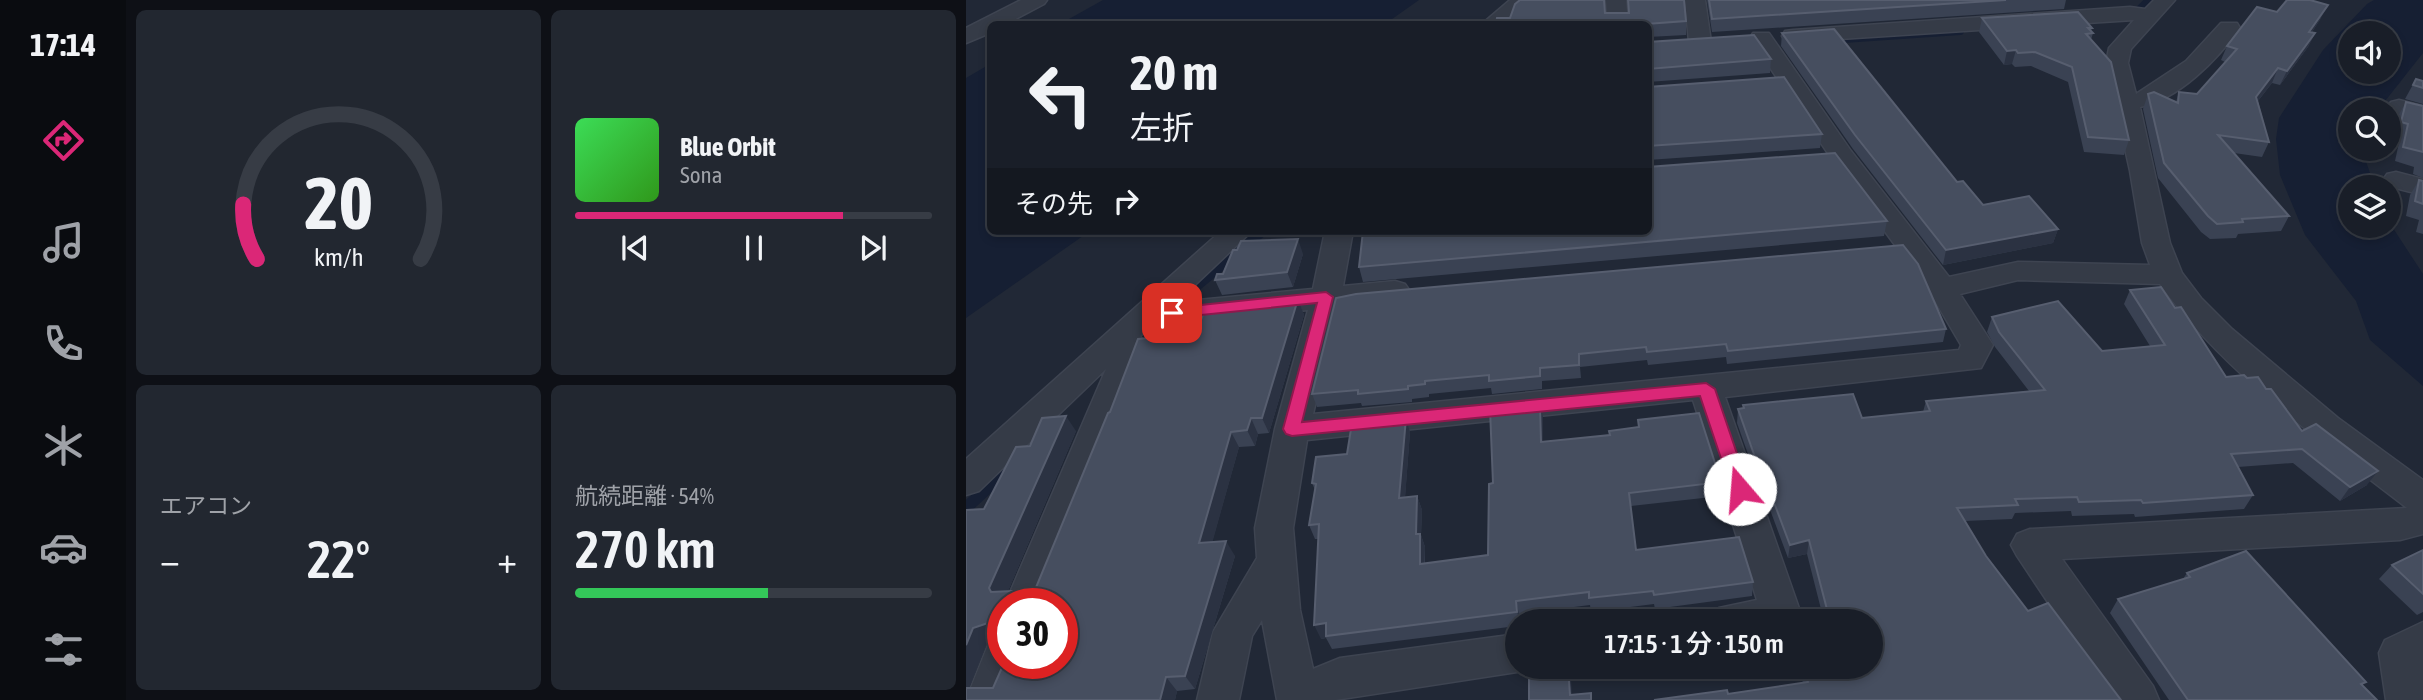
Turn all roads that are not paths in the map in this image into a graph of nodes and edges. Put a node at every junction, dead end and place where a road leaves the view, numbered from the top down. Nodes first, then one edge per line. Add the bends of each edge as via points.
1 (1037, 0) edge
2 (1522, 0) edge
3 (1616, 0) edge
4 (1695, 0) edge
5 (2061, 0) edge
6 (2148, 11) edge
7 (996, 21) edge
8 (1496, 21) edge
9 (1618, 21) edge
10 (987, 25) edge
11 (2229, 29) dead end
12 (2092, 33) junction
13 (968, 35) edge
14 (1700, 42) junction
15 (1764, 42) junction
16 (1674, 44) edge
17 (2126, 103) junction
18 (2401, 108) edge
19 (2423, 113) edge
20 (1842, 156) junction
21 (1814, 158) edge
22 (2401, 181) edge
23 (2423, 187) edge
24 (1234, 235) edge
25 (1338, 235) edge
26 (2168, 275) junction
27 (1423, 288) edge
28 (1942, 288) junction
29 (1326, 297) junction
30 (1135, 323) junction
31 (1706, 389) junction
32 (1292, 429) junction
33 (966, 481) edge
34 (2423, 500) edge
35 (2423, 519) edge
36 (1275, 563) junction
37 (1032, 588) edge
38 (1779, 609) edge
39 (2423, 641) edge
40 (1505, 655) edge
41 (994, 679) edge
42 (1298, 698) edge
43 (985, 700) edge
44 (1218, 700) edge
45 (2138, 700) edge
46 (2407, 700) edge

1 - 7 street
2 - 8 street
3 - 9 street
4 - 14 street
5 - 12 street
6 - 12 street
6 - 12 street
10 - 13 street
11 - 17 street via 2194,66 2149,98
12 - 15 street via 1956,15
12 - 17 street via 2117,63
14 - 15 street
14 - 16 street
15 - 20 street via 1777,82
17 - 26 street via 2156,243
18 - 19 street
20 - 21 street
20 - 28 street via 1895,247
22 - 23 street
24 - 30 street
25 - 29 street
26 - 28 street via 2018,271
26 - 34 street via 2221,337 2326,427
27 - 29 street
28 - 31 street via 1977,345 1970,360
29 - 30 street via 1172,313
29 - 32 street
30 - 33 street
30 - 37 street via 1131,346
31 - 32 street
31 - 38 street
32 - 36 street via 1274,528
35 - 45 street via 2400,525 2030,544
36 - 42 street
36 - 44 street via 1233,632
39 - 46 street via 2400,653
40 - 42 street via 1340,678
41 - 43 street

